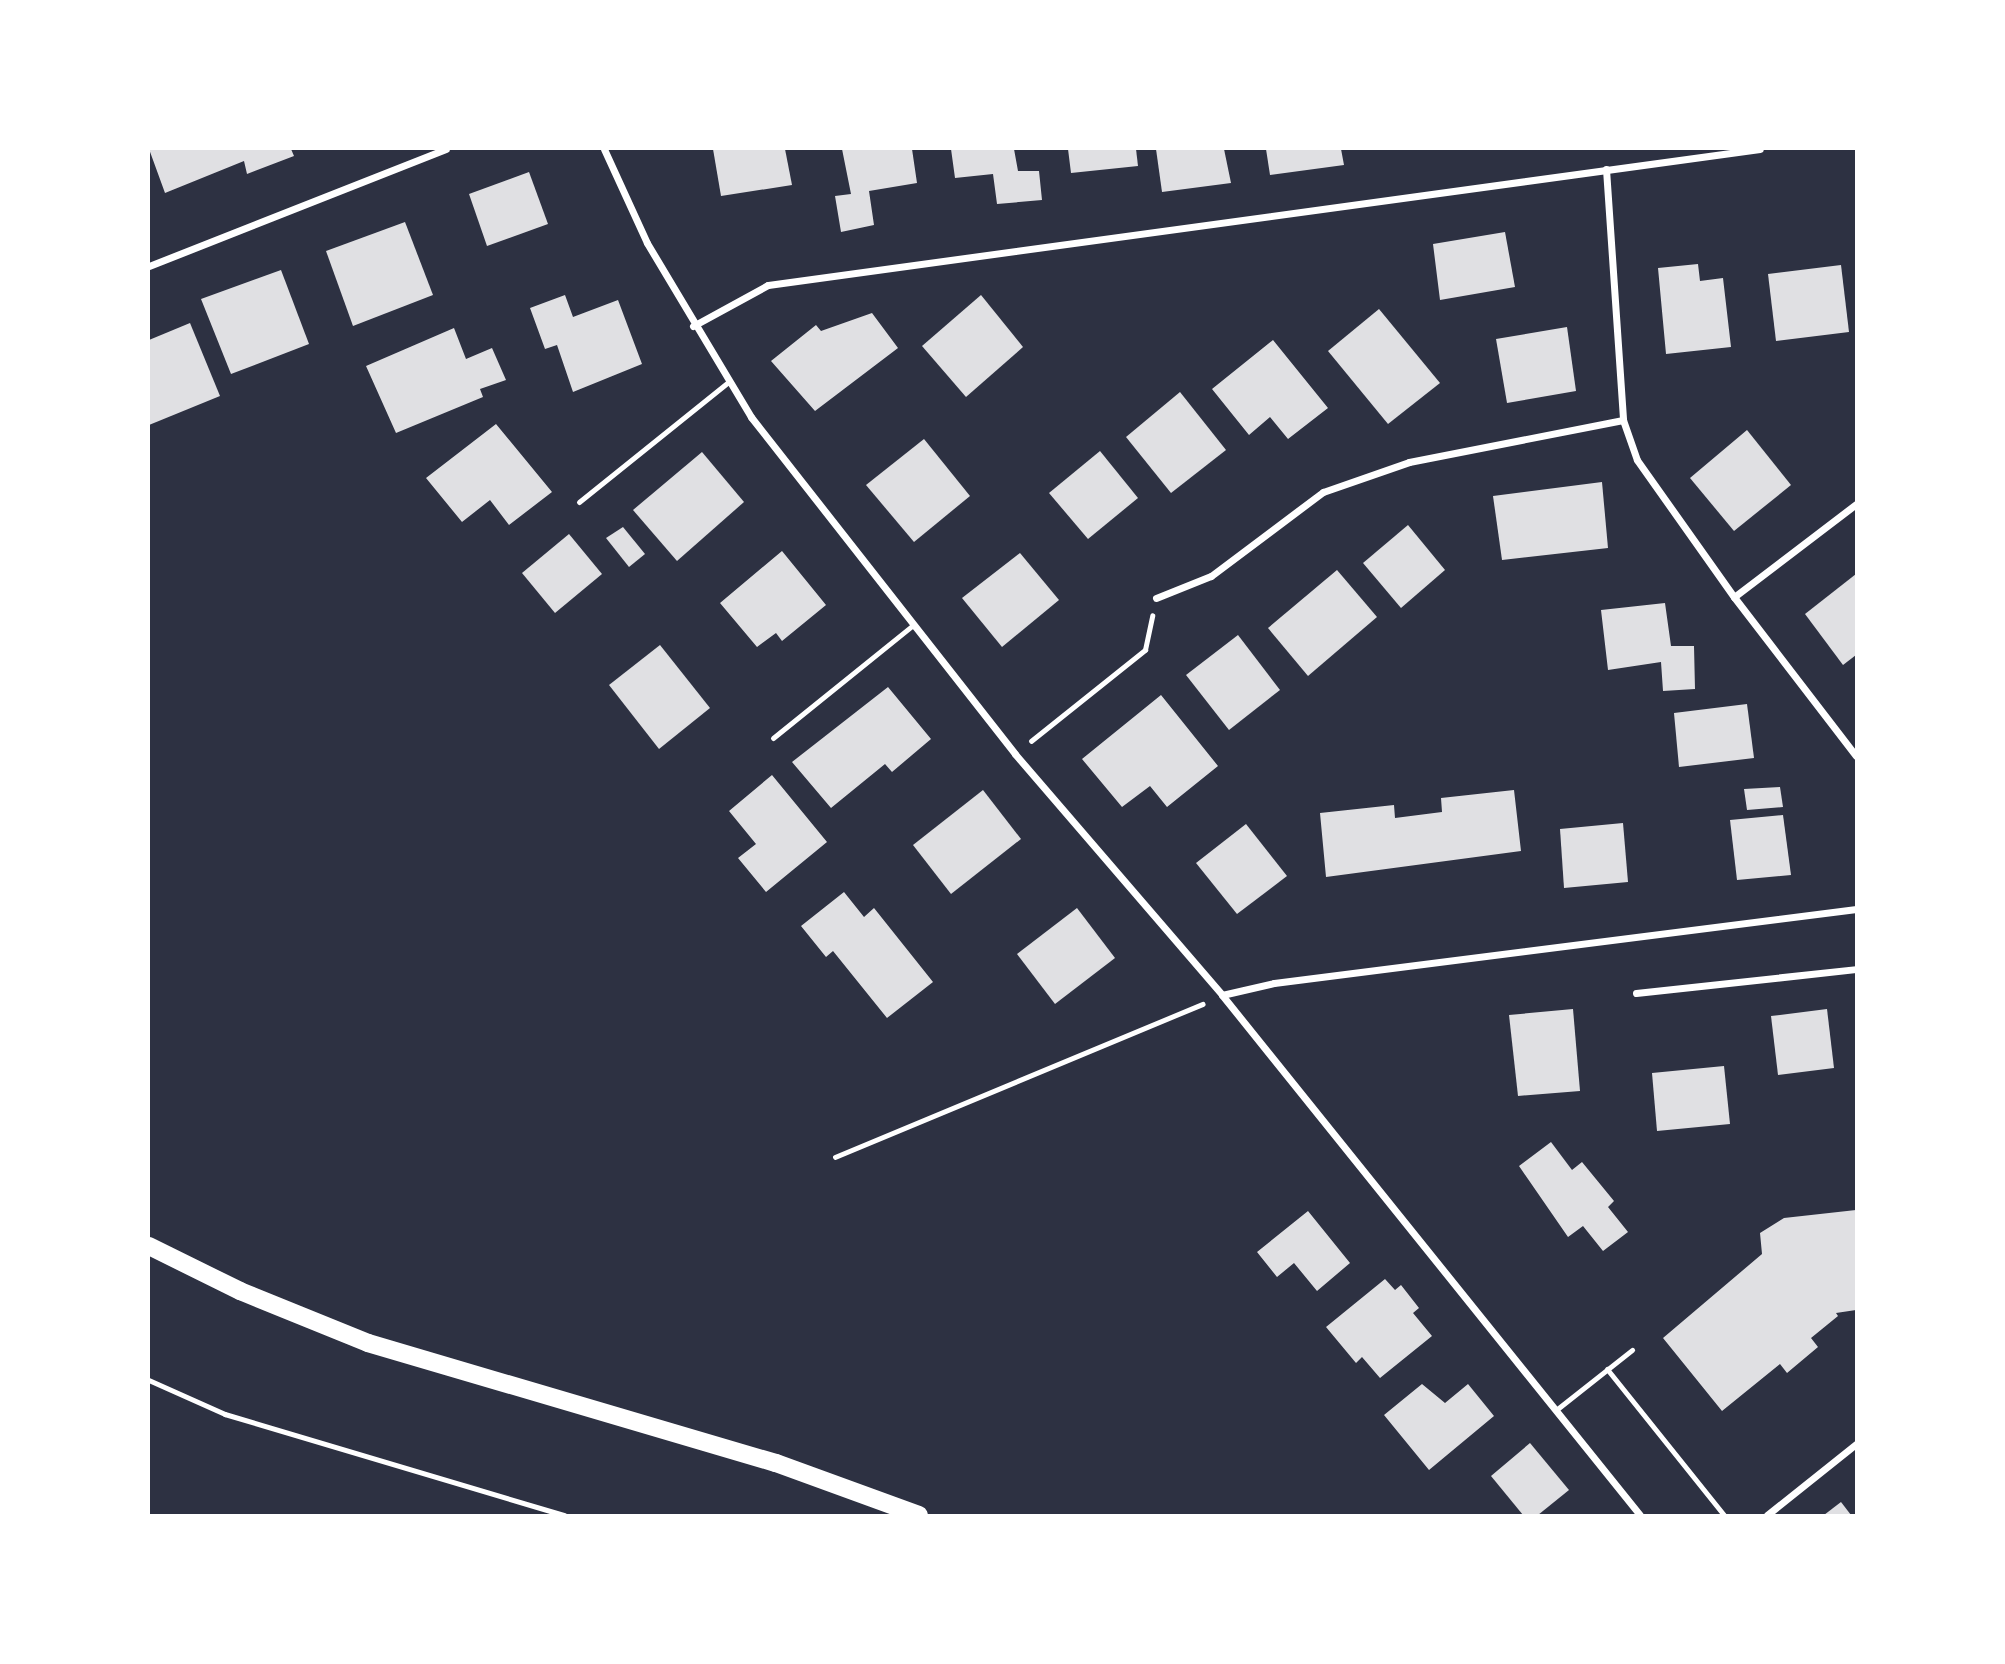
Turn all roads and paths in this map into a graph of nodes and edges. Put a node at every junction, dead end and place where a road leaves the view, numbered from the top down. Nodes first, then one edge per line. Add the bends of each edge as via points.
1 (446, 149) edge
2 (604, 149) edge
3 (1760, 149) edge
4 (1606, 169) junction
5 (149, 266) edge
6 (693, 326) junction
7 (727, 383) junction
8 (1623, 420) junction
9 (579, 502) dead end
10 (1856, 504) edge
11 (1734, 597) junction
12 (1156, 598) joint
13 (912, 626) junction
14 (773, 738) dead end
15 (1015, 754) junction
16 (1856, 756) edge
17 (1856, 909) edge
18 (1856, 969) edge
19 (1636, 993) dead end
20 (1222, 995) junction
21 (835, 1157) dead end
22 (149, 1246) edge
23 (1632, 1349) dead end
24 (1607, 1369) junction
25 (149, 1380) edge
26 (1556, 1410) junction
27 (1856, 1444) edge
28 (564, 1515) edge
29 (919, 1515) edge
30 (1640, 1515) edge
31 (1724, 1515) edge
32 (1767, 1515) edge

1 - 5 street
2 - 6 street via 647,243
3 - 4 street
4 - 6 street via 768,285
4 - 8 street
6 - 7 street
7 - 9 lane
7 - 13 street
8 - 11 street via 1637,460
8 - 12 street via 1409,461 1323,492 1211,576
10 - 11 street
11 - 16 street
12 - 15 path via 1145,650
13 - 14 lane
13 - 15 street
15 - 20 street
17 - 20 street via 1274,983
18 - 19 street
20 - 21 path
20 - 26 street
22 - 29 main road via 240,1291 368,1343 776,1463
23 - 24 lane
24 - 26 lane
24 - 31 lane
25 - 28 path via 237,1419
26 - 30 street
27 - 32 street

